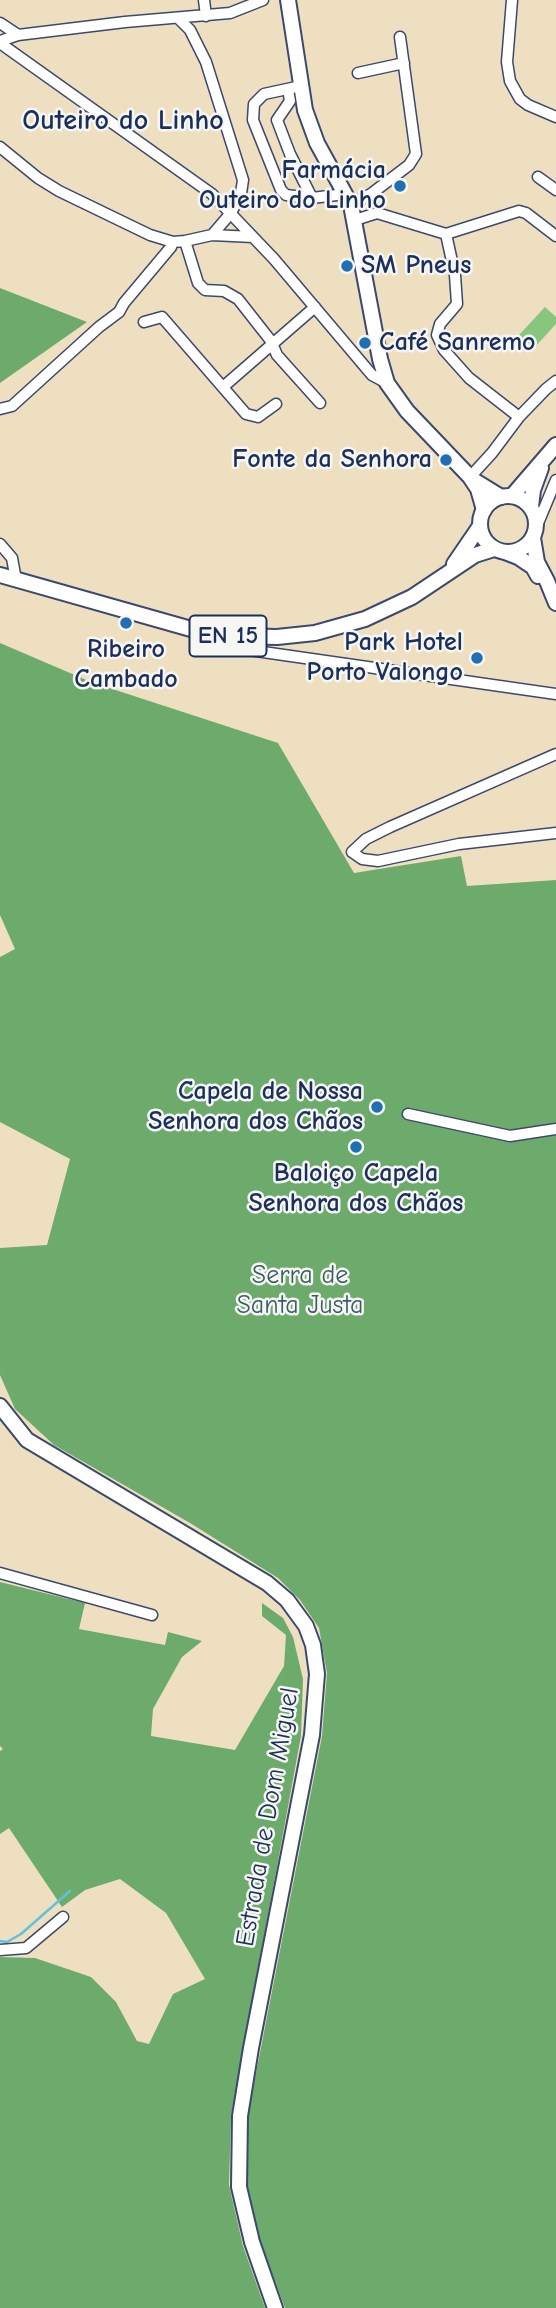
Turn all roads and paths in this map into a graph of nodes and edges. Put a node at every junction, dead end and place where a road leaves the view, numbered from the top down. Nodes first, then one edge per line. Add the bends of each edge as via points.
1 (204, 0) edge
2 (263, 0) edge
3 (300, 0) edge
4 (512, 0) edge
5 (289, 6) edge
6 (206, 16) junction
7 (178, 18) junction
8 (0, 23) edge
9 (18, 35) junction
10 (400, 37) dead end
11 (0, 42) edge
12 (20, 57) junction
13 (404, 63) junction
14 (358, 73) dead end
15 (295, 88) junction
16 (556, 117) edge
17 (0, 147) edge
18 (538, 177) dead end
19 (556, 190) edge
20 (371, 194) junction
21 (312, 198) junction
22 (348, 199) junction
23 (231, 213) junction
24 (377, 213) junction
25 (355, 220) junction
26 (446, 234) junction
27 (212, 235) junction
28 (556, 236) edge
29 (253, 237) junction
30 (184, 241) junction
31 (173, 242) junction
32 (315, 307) junction
33 (144, 322) dead end
34 (272, 346) junction
35 (556, 381) edge
36 (387, 383) junction
37 (223, 387) junction
38 (320, 403) dead end
39 (276, 404) dead end
40 (0, 409) edge
41 (519, 416) junction
42 (556, 445) edge
43 (543, 462) junction
44 (470, 477) junction
45 (556, 480) edge
46 (507, 496) junction
47 (531, 507) junction
48 (484, 510) junction
49 (480, 526) junction
50 (535, 533) junction
51 (0, 544) edge
52 (499, 551) junction
53 (449, 571) junction
54 (0, 575) edge
55 (16, 580) junction
56 (554, 600) edge
57 (233, 636) junction
58 (556, 694) edge
59 (556, 754) edge
60 (556, 833) edge
61 (408, 1114) dead end
62 (556, 1129) edge
63 (0, 1406) edge
64 (0, 1573) edge
65 (152, 1615) dead end
66 (63, 1917) dead end
67 (0, 1950) edge
68 (275, 2308) edge

1 - 6 street
2 - 6 street via 230,13
3 - 5 main road
4 - 16 street via 510,81 520,99
5 - 15 main road
6 - 7 street
7 - 9 street
7 - 23 street via 190,30 206,62 243,180
8 - 9 street
9 - 11 street
9 - 12 street
10 - 13 street
11 - 12 street
12 - 23 street via 212,194
13 - 14 street
13 - 20 street via 416,154 409,165
15 - 21 street via 277,120
15 - 21 street via 264,94 254,104 253,120 281,190 292,198
15 - 22 main road
17 - 31 street via 60,191
18 - 19 street
20 - 22 street
20 - 24 street
21 - 22 street
22 - 25 main road
23 - 27 street
23 - 29 street
24 - 25 street
24 - 26 street
25 - 36 main road
26 - 28 street via 519,211
26 - 41 street via 457,304 437,335 469,378
27 - 29 street
27 - 30 street
29 - 32 street
30 - 31 street
30 - 34 street via 198,283 205,290 224,291 238,299
31 - 40 street via 119,312 12,405
32 - 34 street
32 - 36 street via 372,375
33 - 37 street via 162,317
34 - 37 street
34 - 38 street
35 - 41 street
36 - 44 main road via 407,411
37 - 39 street via 246,414 258,416
41 - 44 street
42 - 43 main road
43 - 46 main road
43 - 47 main road
44 - 46 main road via 490,492
44 - 48 main road
45 - 50 street
46 - 47 main road
46 - 48 main road
47 - 50 main road
48 - 49 main road
49 - 52 main road via 486,541
49 - 53 main road, EN 15
50 - 52 main road via 521,550
50 - 56 main road via 537,562
51 - 55 street via 12,558
52 - 53 main road, EN 15 via 475,555
52 - 56 main road via 533,567
53 - 57 main road, EN 15 via 394,607 341,627 296,636
54 - 55 main road, EN 15
55 - 57 main road, EN 15 via 191,629
57 - 58 street via 235,648
59 - 60 street via 390,827 352,852 378,861 458,844
61 - 62 street via 510,1136
63 - 68 main road, Estrada de Dom Miguel via 27,1440 267,1583 293,1608 313,1645 317,1674 312,1735 240,2116 239,2187
64 - 65 street
66 - 67 street via 26,1948

